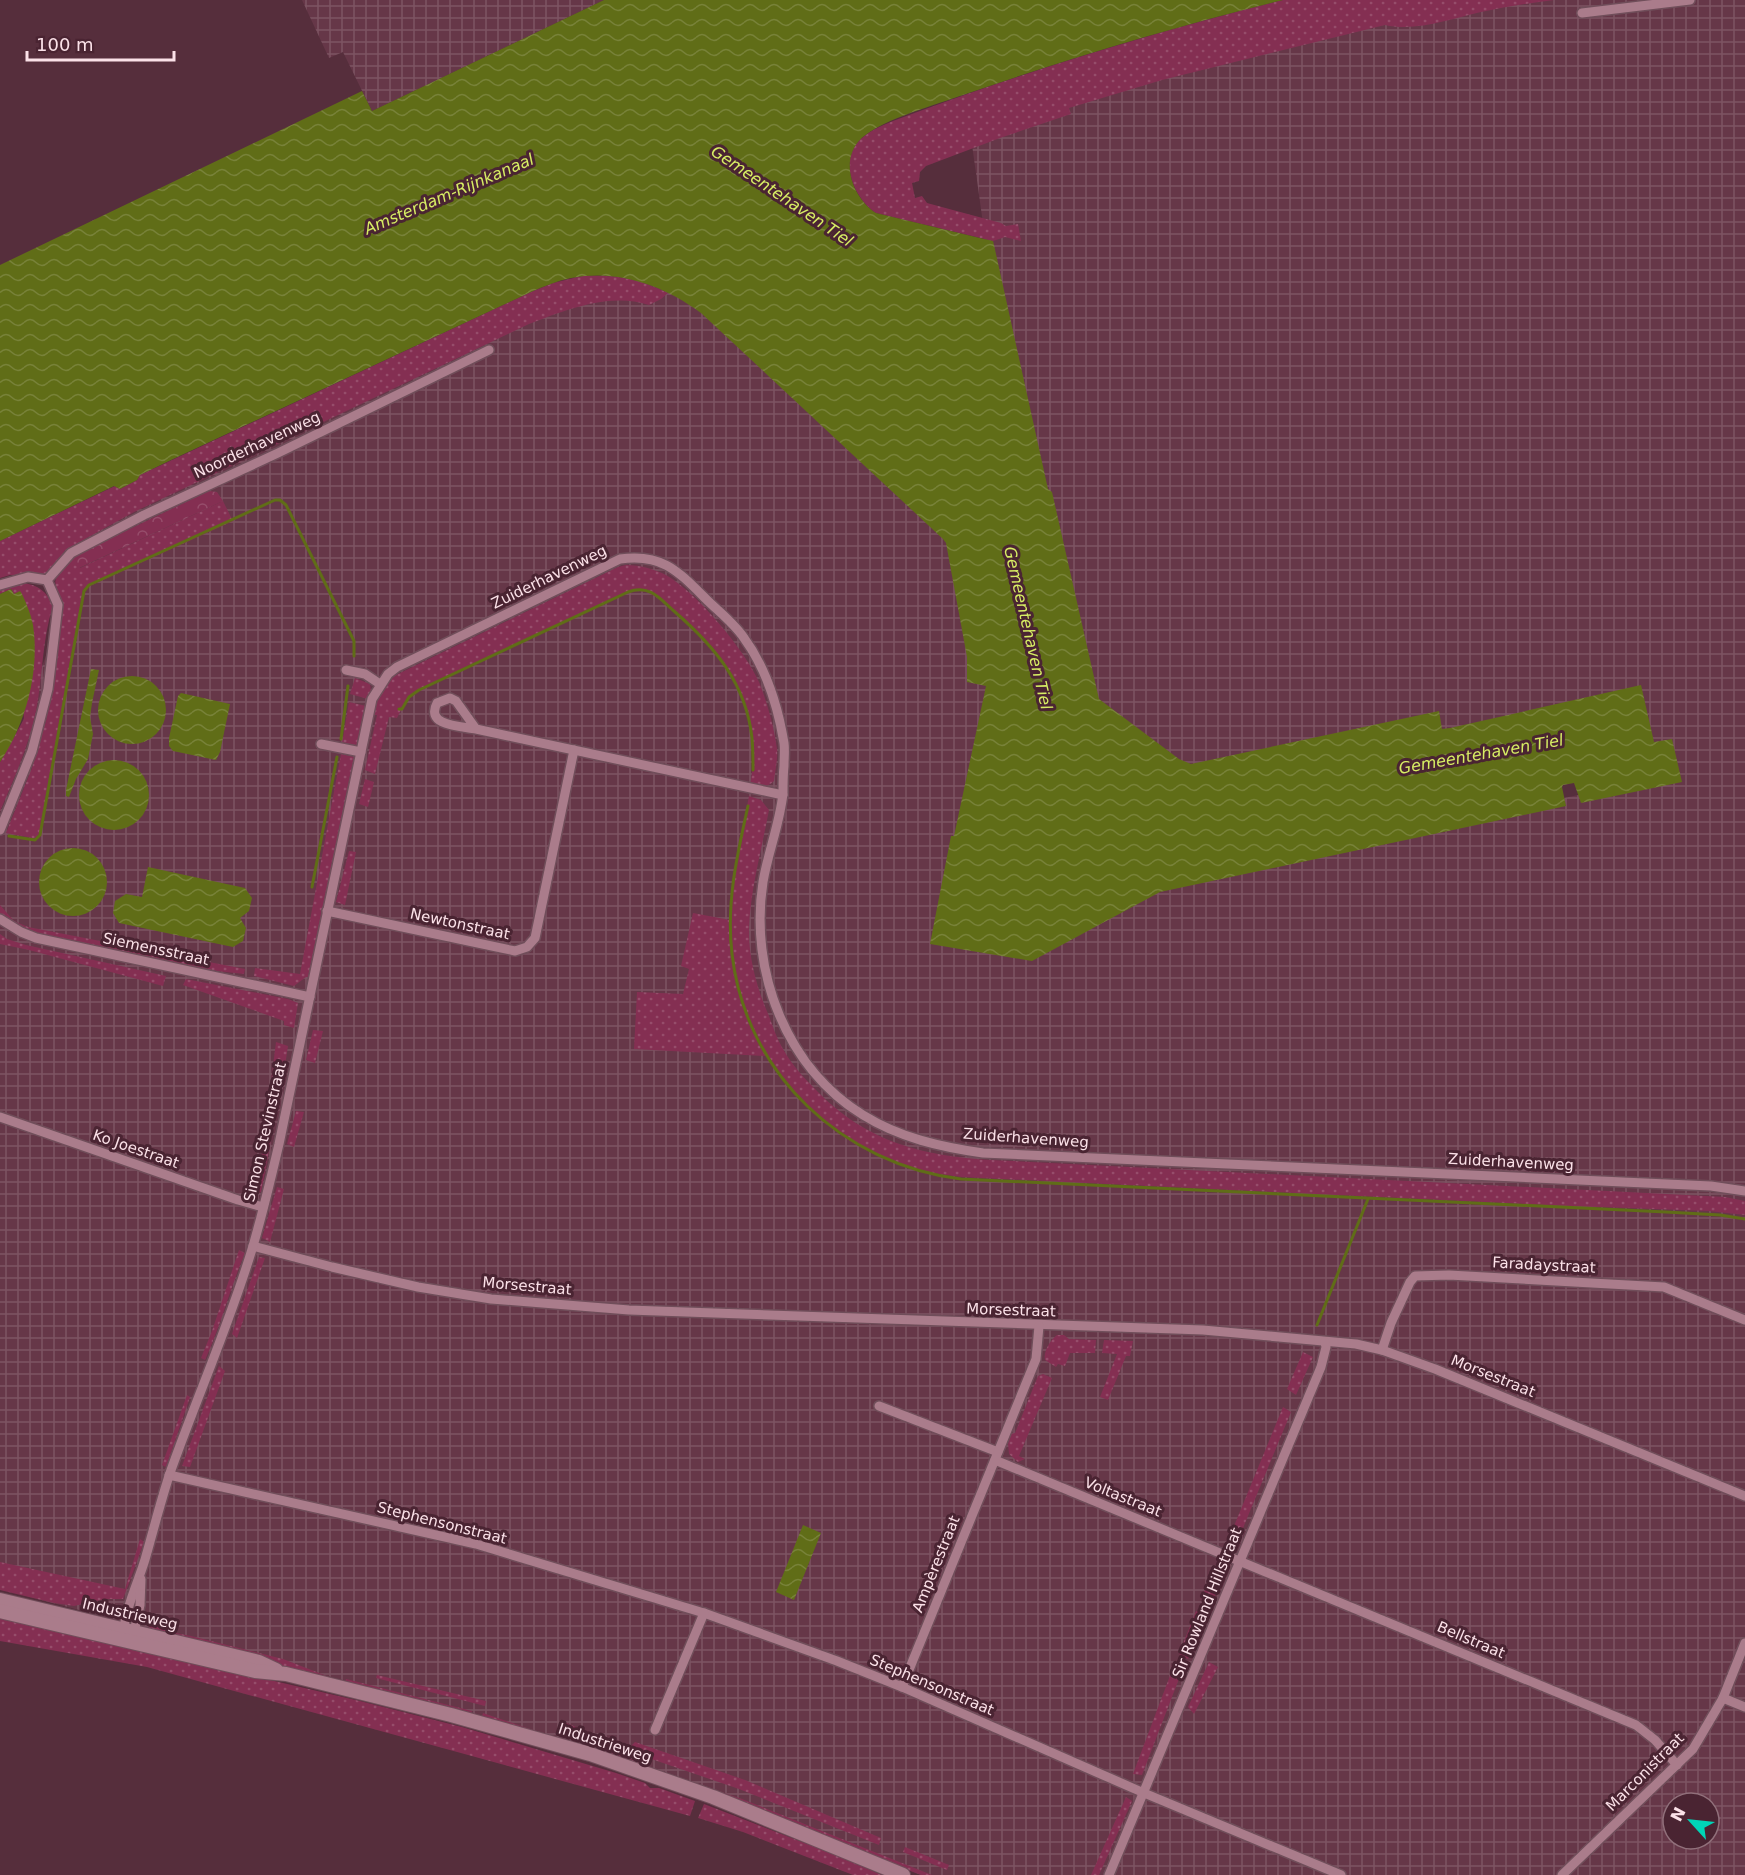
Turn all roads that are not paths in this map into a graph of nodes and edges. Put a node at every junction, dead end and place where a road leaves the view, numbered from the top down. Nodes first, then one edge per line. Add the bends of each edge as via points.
1 (1690, 0) edge
2 (1582, 13) dead end
3 (489, 350) dead end
4 (47, 580) junction
5 (0, 585) edge
6 (346, 670) dead end
7 (380, 684) junction
8 (476, 729) junction
9 (321, 744) dead end
10 (574, 750) junction
11 (361, 753) junction
12 (783, 795) junction
13 (0, 830) edge
14 (327, 911) junction
15 (0, 919) edge
16 (309, 998) junction
17 (0, 1117) edge
18 (1745, 1191) edge
19 (264, 1207) junction
20 (253, 1246) junction
21 (1745, 1320) edge
22 (1039, 1326) junction
23 (1325, 1342) junction
24 (1382, 1350) junction
25 (879, 1407) dead end
26 (997, 1456) junction
27 (169, 1475) junction
28 (1745, 1496) edge
29 (1240, 1561) junction
30 (0, 1600) edge
31 (0, 1611) edge
32 (704, 1613) junction
33 (128, 1634) junction
34 (1745, 1643) edge
35 (902, 1687) junction
36 (1723, 1698) junction
37 (1745, 1707) edge
38 (655, 1730) dead end
39 (1677, 1766) junction
40 (1144, 1793) junction
41 (903, 1875) edge
42 (1109, 1875) edge
43 (1341, 1875) edge
44 (1562, 1875) edge

1 - 2 street
3 - 4 street, Noorderhavenweg via 144,515 71,553
4 - 5 street via 28,578
4 - 13 street via 58,605 48,689 32,751
6 - 7 street via 365,674
7 - 11 street, Simon Stevinstraat via 372,699
7 - 12 street, Zuiderhavenweg via 398,667 620,560 655,559 687,580 744,637 764,672 784,746
8 - 8 street via 456,701 450,698 437,703 437,719
8 - 10 street
9 - 11 street
10 - 12 street
10 - 14 street, Newtonstraat via 535,938 527,947 515,951
11 - 14 street, Simon Stevinstraat
12 - 18 street, Zuiderhavenweg via 763,883 761,920 763,962 773,1000 787,1034 811,1069 839,1097 893,1131 946,1148 983,1152 1711,1186
14 - 16 street, Simon Stevinstraat
15 - 16 street, Siemensstraat via 36,938
16 - 19 street, Simon Stevinstraat
17 - 19 street, Ko Joestraat
19 - 20 street, Simon Stevinstraat
20 - 22 street, Morsestraat via 409,1285 491,1299 629,1310
20 - 27 street, Simon Stevinstraat
21 - 24 street, Faradaystraat via 1664,1287 1415,1276
22 - 23 street, Morsestraat via 1203,1330
22 - 26 street, Ampèrestraat via 1036,1359
23 - 24 street, Morsestraat
23 - 29 street, Sir Rowland Hillstraat via 1322,1367
24 - 28 street, Morsestraat
25 - 26 street
26 - 29 street, Voltastraat
26 - 35 street, Ampèrestraat
27 - 32 street, Stephensonstraat via 476,1544
27 - 33 street, Simon Stevinstraat
29 - 39 street, Bellstraat via 1636,1725
29 - 40 street, Sir Rowland Hillstraat
30 - 33 main road, Industrieweg
31 - 33 main road, Industrieweg
32 - 35 street, Stephensonstraat
32 - 38 street
33 - 41 main road, Industrieweg via 255,1671 286,1674 590,1754 713,1797
34 - 36 street, Marconistraat
35 - 40 street, Stephensonstraat
36 - 37 street
36 - 39 street, Marconistraat via 1693,1749
39 - 44 street, Marconistraat
40 - 42 street, Sir Rowland Hillstraat
40 - 43 street

